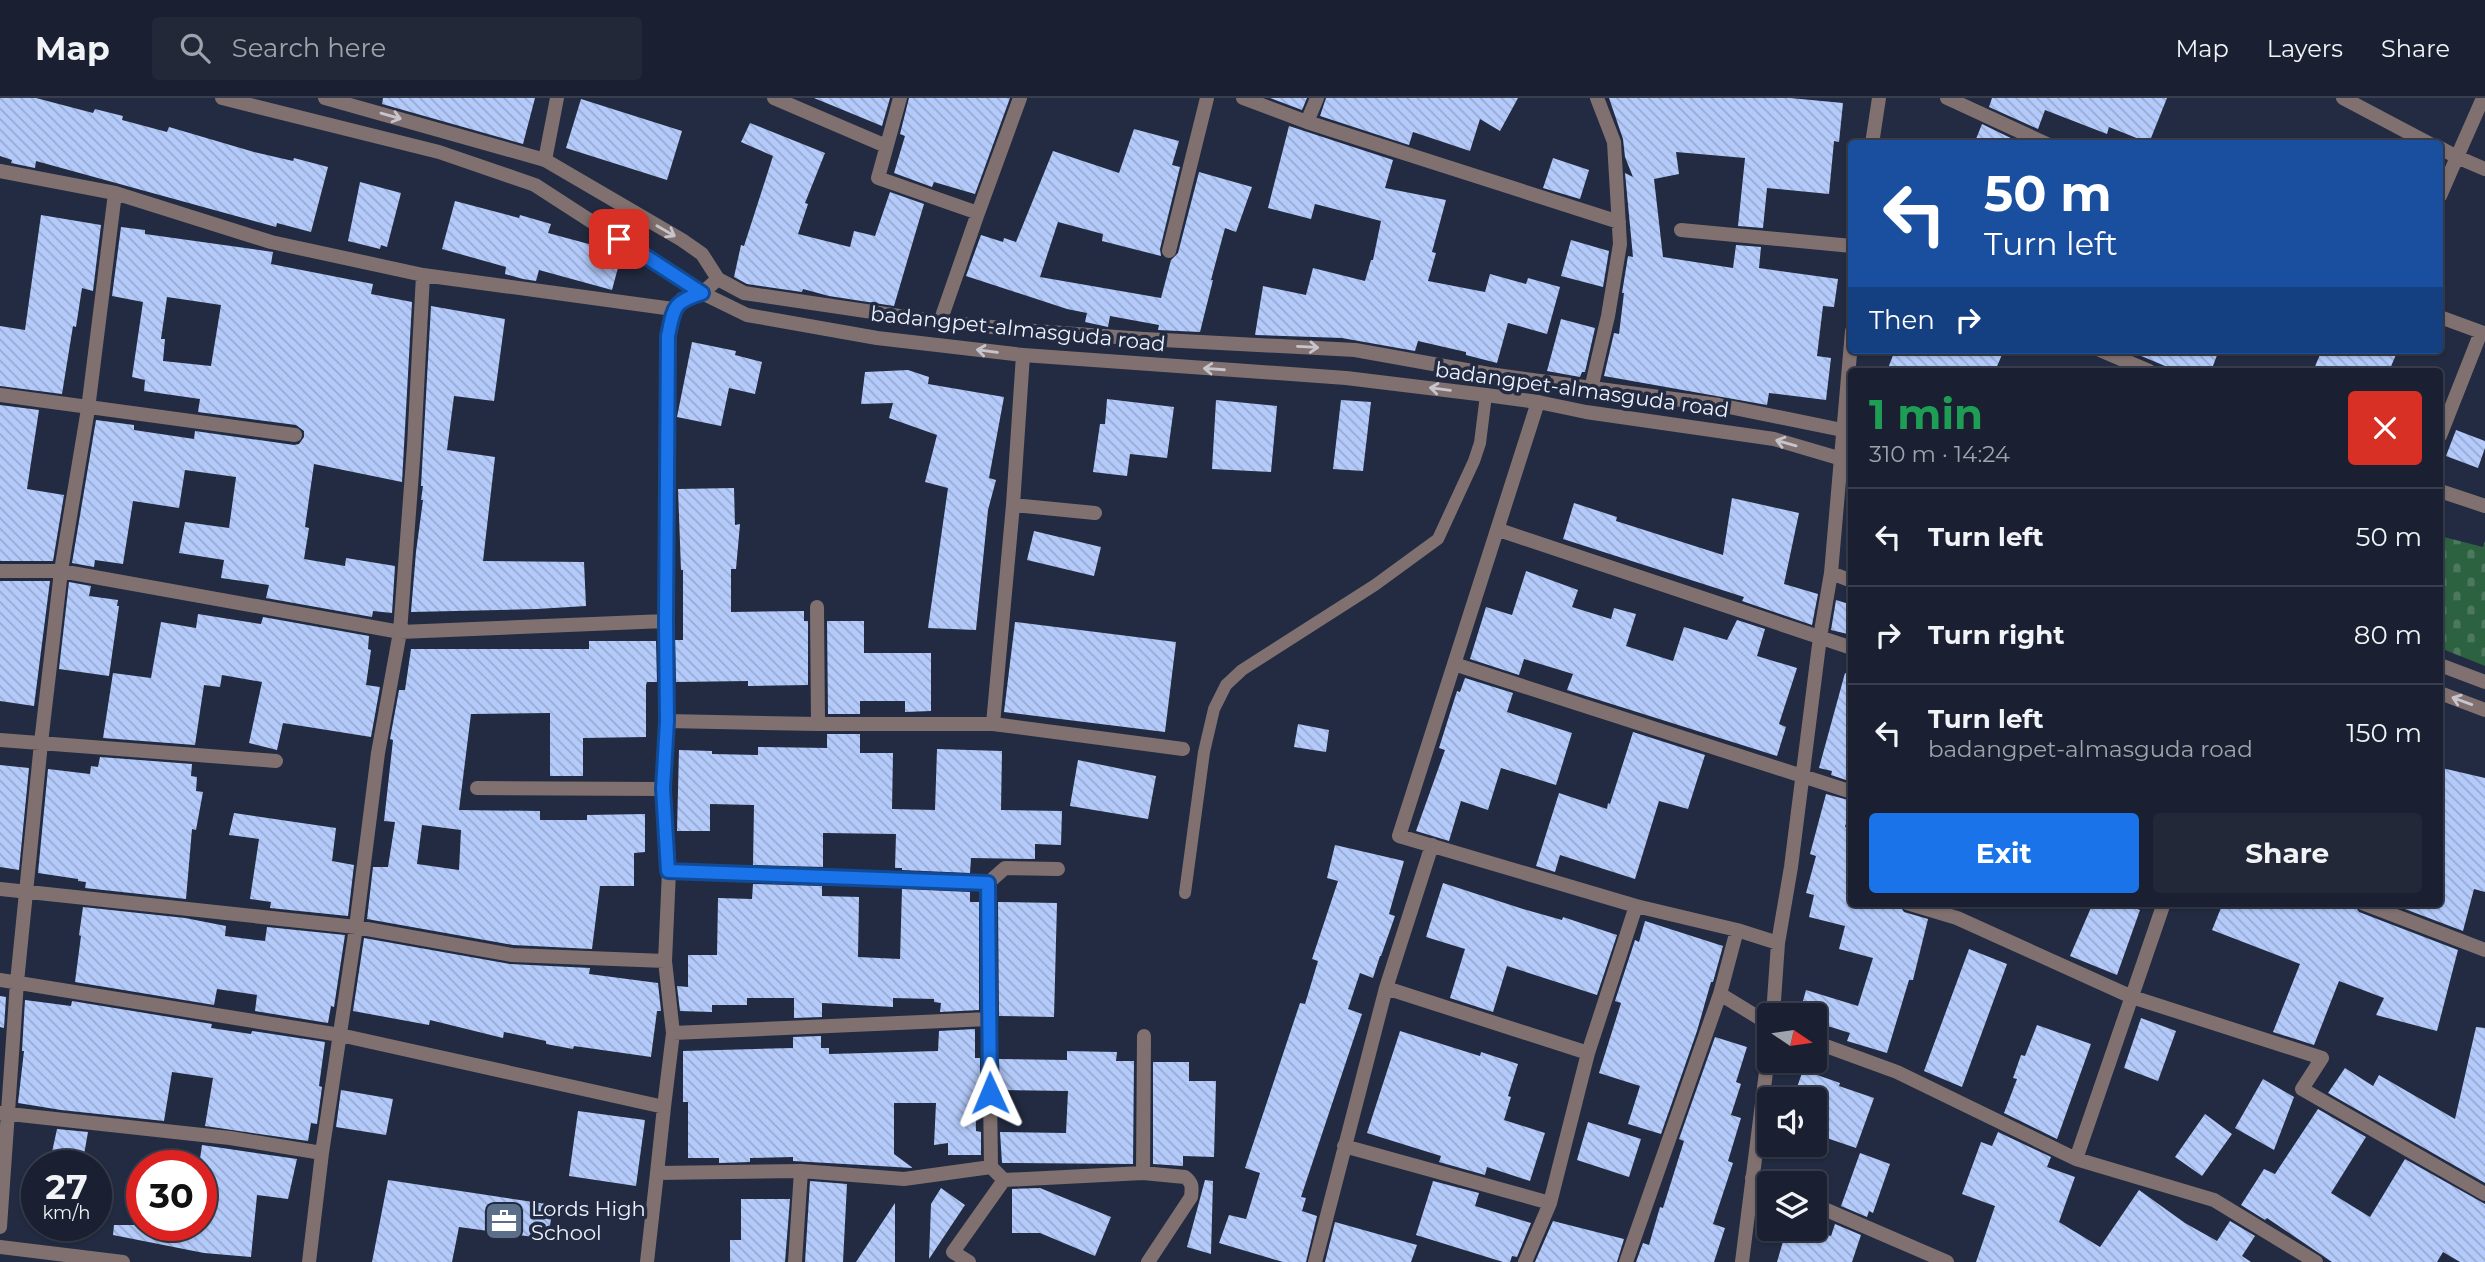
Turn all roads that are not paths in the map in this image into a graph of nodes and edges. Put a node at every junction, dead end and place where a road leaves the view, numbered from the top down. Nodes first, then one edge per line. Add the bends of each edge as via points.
1 (222, 98) edge
2 (325, 98) edge
3 (557, 98) edge
4 (774, 98) edge
5 (900, 98) edge
6 (1020, 98) edge
7 (1207, 98) edge
8 (1243, 98) edge
9 (1317, 98) edge
10 (1597, 98) edge
11 (1878, 98) edge
12 (1947, 98) edge
13 (2343, 98) edge
14 (2483, 98) edge
15 (353, 102) edge
16 (1307, 122) junction
17 (1873, 140) edge
18 (2038, 140) edge
19 (2422, 140) edge
20 (886, 146) junction
21 (2443, 150) edge
22 (2457, 157) junction
23 (545, 160) junction
24 (2485, 169) edge
25 (0, 171) edge
26 (2443, 189) edge
27 (115, 193) junction
28 (978, 213) junction
29 (1619, 222) junction
30 (1681, 230) dead end
31 (1848, 246) edge
32 (1169, 251) dead end
33 (423, 275) junction
34 (718, 279) junction
35 (702, 293) junction
36 (673, 309) junction
37 (2443, 318) edge
38 (940, 321) junction
39 (2483, 333) edge
40 (2109, 354) edge
41 (1023, 355) junction
42 (2142, 368) edge
43 (1591, 389) junction
44 (0, 395) edge
45 (1486, 395) junction
46 (1538, 402) junction
47 (88, 409) junction
48 (1848, 410) edge
49 (2443, 429) edge
50 (1847, 430) edge
51 (295, 435) dead end
52 (1846, 460) edge
53 (2443, 492) edge
54 (1013, 505) junction
55 (2485, 506) edge
56 (1095, 513) dead end
57 (1499, 530) junction
58 (0, 570) edge
59 (61, 571) junction
60 (1831, 573) junction
61 (1848, 579) edge
62 (817, 607) dead end
63 (666, 621) junction
64 (400, 632) junction
65 (1820, 637) junction
66 (1848, 647) edge
67 (1454, 664) junction
68 (2443, 667) edge
69 (2485, 682) edge
70 (2443, 694) edge
71 (2485, 710) edge
72 (667, 721) junction
73 (818, 724) junction
74 (993, 724) junction
75 (0, 740) edge
76 (41, 743) junction
77 (1183, 749) joint
78 (1204, 752) junction
79 (276, 761) dead end
80 (1803, 775) junction
81 (477, 788) dead end
82 (663, 789) junction
83 (1848, 791) edge
84 (1432, 845) junction
85 (1058, 869) dead end
86 (668, 871) junction
87 (988, 883) junction
88 (0, 889) edge
89 (27, 892) junction
90 (1185, 893) dead end
91 (1636, 906) junction
92 (1920, 907) edge
93 (2163, 907) edge
94 (2372, 907) edge
95 (356, 927) junction
96 (1737, 930) junction
97 (1778, 943) junction
98 (2485, 950) edge
99 (665, 961) junction
100 (0, 980) edge
101 (17, 982) junction
102 (1386, 988) junction
103 (1720, 993) junction
104 (2132, 997) junction
105 (1774, 1003) edge
106 (1757, 1016) edge
107 (989, 1019) junction
108 (673, 1033) junction
109 (340, 1035) junction
110 (1144, 1036) dead end
111 (1827, 1046) edge
112 (1588, 1053) junction
113 (1766, 1073) edge
114 (664, 1107) junction
115 (4, 1113) edge
116 (1344, 1146) junction
117 (322, 1153) junction
118 (2076, 1159) junction
119 (991, 1167) junction
120 (801, 1171) junction
121 (1143, 1173) junction
122 (657, 1174) junction
123 (1752, 1178) junction
124 (1004, 1180) junction
125 (1757, 1180) edge
126 (2485, 1194) edge
127 (1550, 1203) junction
128 (1827, 1210) edge
129 (0, 1227) edge
130 (0, 1247) edge
131 (68, 1259) edge
132 (123, 1262) edge
133 (309, 1262) edge
134 (646, 1262) edge
135 (795, 1262) edge
136 (969, 1262) edge
137 (1148, 1262) edge
138 (1315, 1262) edge
139 (1525, 1262) edge
140 (1626, 1262) edge
141 (1742, 1262) edge
142 (1947, 1262) edge
143 (2316, 1262) edge

1 - 35 street, badangpet-almasguda road via 439,152 535,185
2 - 15 street, badangpet-almasguda road
3 - 23 street
4 - 20 street
5 - 20 street
6 - 28 street
7 - 32 street
8 - 16 street
9 - 16 street
10 - 29 street via 1615,142
11 - 17 street
12 - 18 street
13 - 19 street
14 - 22 street
15 -> 23 street, badangpet-almasguda road
16 - 29 street
20 - 28 street via 878,178
21 - 22 street
22 - 24 street
22 - 26 street
23 -> 34 street, badangpet-almasguda road via 702,254
25 - 27 street
27 - 33 street via 271,242
27 - 47 street
28 - 38 street
29 - 43 street via 1620,244 1608,316
30 - 31 street
33 - 36 street
33 - 64 street
34 - 35 street
34 - 38 street, badangpet-almasguda road via 744,293
35 - 36 street via 682,299
41 -> 35 street, badangpet-almasguda road via 877,338 747,315
36 - 63 street via 668,336
37 - 39 street
38 -> 43 street, badangpet-almasguda road via 1144,339 1355,350
39 - 49 street
40 - 42 street
45 -> 41 street, badangpet-almasguda road via 1346,378
41 - 54 street
43 - 50 street, badangpet-almasguda road via 1720,405
44 - 47 street
45 - 46 street, badangpet-almasguda road
45 - 78 lane via 1474,461 1438,539 1242,670 1226,685 1214,709
52 -> 46 street, badangpet-almasguda road via 1774,439
46 - 57 street
47 - 51 street
47 - 59 street
48 - 50 street
50 - 52 street
52 - 60 street
53 - 55 street
54 - 56 street
54 - 74 street
57 - 65 street
57 - 67 street
58 - 59 street
59 - 64 street
59 - 76 street
60 - 61 street
60 - 65 street
62 - 73 street
63 - 64 street
63 - 72 street
64 - 95 street via 378,753
65 - 66 street
65 - 80 street
67 - 80 street
67 - 84 street via 1399,836
68 - 69 street
71 -> 70 street
72 - 73 street
72 - 82 street
73 - 74 street
74 - 77 street
75 - 76 street
76 - 79 street
76 - 89 street
77 - 78 lane
78 - 90 lane
80 - 83 street
80 - 97 street
81 - 82 street
82 - 86 street
84 - 91 street
84 - 102 street
85 - 87 street via 1005,868
86 - 87 street
86 - 99 street
87 - 107 street
88 - 89 street
89 - 95 street
89 - 101 street
91 - 96 street
91 - 112 street
92 - 104 street via 1957,918
93 - 104 street
94 - 98 street
95 - 99 street via 512,955
95 - 109 street
96 - 97 street
96 - 103 street
97 - 105 street
99 - 108 street
100 - 101 street
101 - 109 street
101 - 115 street
102 - 112 street
102 - 116 street
103 - 106 street
103 - 140 street
104 - 118 street
104 - 126 street via 2322,1058 2302,1089
107 - 108 street
107 - 119 street
108 - 114 street
109 - 114 street
109 - 117 street
110 - 121 street
111 - 118 street via 1897,1072
112 - 127 street
113 - 123 street
114 - 122 street
115 - 117 street
115 - 129 street
116 - 127 street
116 - 138 street
117 - 133 street
118 - 143 street via 2214,1200
119 - 120 street via 904,1179
119 - 124 street
120 - 122 street
120 - 135 street
121 - 124 street
121 - 137 street via 1185,1177 1192,1187 1191,1197
122 - 134 street
123 - 125 street
123 - 141 street
124 - 136 street via 953,1252
127 - 139 street
128 - 142 street
130 - 131 street
131 - 132 street

